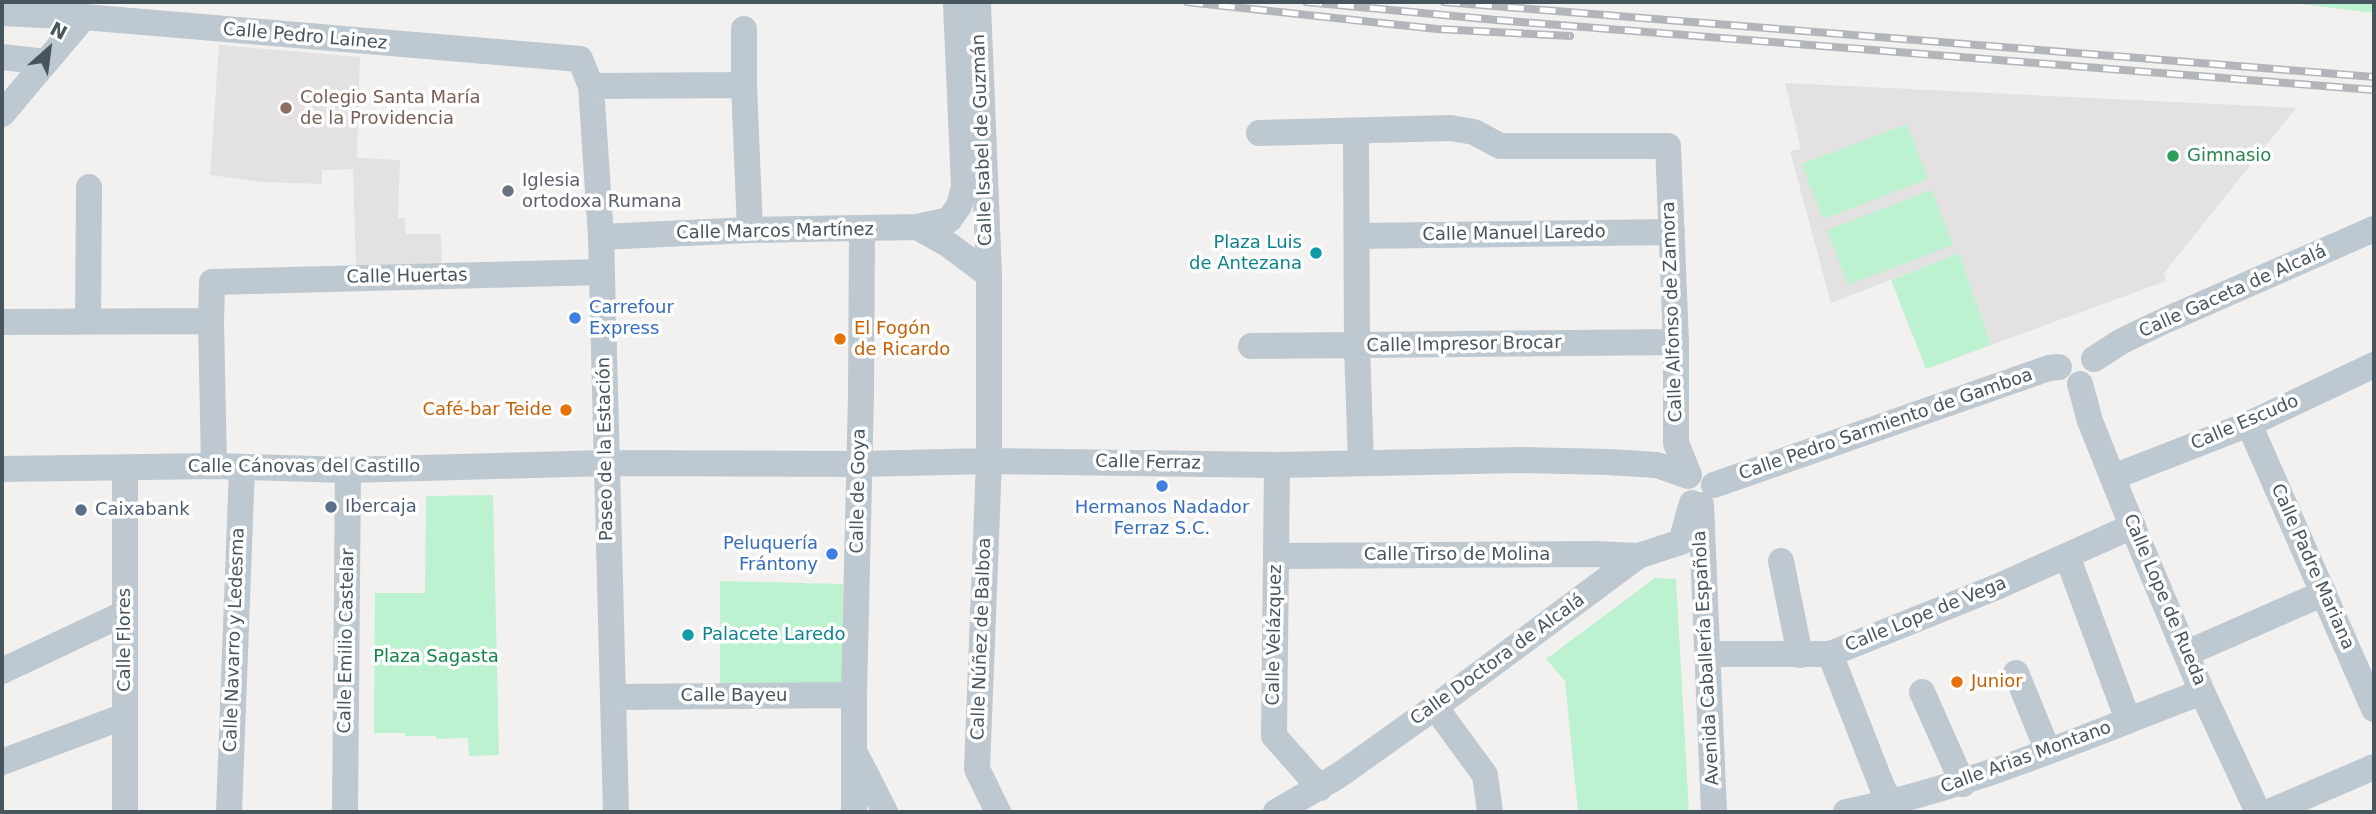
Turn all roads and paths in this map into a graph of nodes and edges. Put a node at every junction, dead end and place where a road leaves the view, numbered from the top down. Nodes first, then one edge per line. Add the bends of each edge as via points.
1 (2, 13) edge
2 (84, 17) junction
3 (744, 29) dead end
4 (2, 57) edge
5 (46, 62) junction
6 (744, 85) junction
7 (591, 86) junction
8 (2, 114) edge
9 (1356, 131) junction
10 (1259, 133) dead end
11 (89, 187) dead end
12 (948, 220) joint
13 (917, 228) junction
14 (2374, 229) edge
15 (750, 230) junction
16 (862, 230) junction
17 (1672, 232) junction
18 (1357, 236) junction
19 (601, 237) junction
20 (602, 272) junction
21 (989, 275) junction
22 (211, 321) junction
23 (2, 322) edge
24 (88, 322) junction
25 (1676, 342) junction
26 (1251, 346) dead end
27 (1357, 346) junction
28 (2094, 359) junction
29 (2374, 365) edge
30 (2059, 367) junction
31 (2080, 384) junction
32 (2249, 424) junction
33 (989, 461) junction
34 (607, 463) junction
35 (1362, 463) junction
36 (859, 464) junction
37 (1277, 465) junction
38 (214, 466) junction
39 (242, 467) junction
40 (125, 468) junction
41 (2, 469) edge
42 (348, 470) junction
43 (1688, 476) junction
44 (2113, 477) junction
45 (1702, 498) junction
46 (2133, 526) junction
47 (1276, 556) junction
48 (1638, 556) junction
49 (2067, 556) junction
50 (1781, 561) dead end
51 (2324, 593) junction
52 (125, 613) junction
53 (2187, 653) junction
54 (1708, 654) junction
55 (1830, 654) junction
56 (1800, 656) junction
57 (2, 671) edge
58 (2016, 673) dead end
59 (1922, 692) dead end
60 (2202, 692) junction
61 (854, 695) junction
62 (614, 696) junction
63 (1435, 707) junction
64 (2374, 709) edge
65 (125, 716) junction
66 (2128, 720) junction
67 (2048, 751) junction
68 (854, 752) junction
69 (2, 762) edge
70 (2374, 767) edge
71 (1963, 783) junction
72 (1320, 788) junction
73 (1896, 808) edge
74 (125, 812) edge
75 (229, 812) edge
76 (345, 812) edge
77 (616, 812) edge
78 (854, 812) edge
79 (885, 812) edge
80 (998, 812) edge
81 (1276, 812) edge
82 (1490, 812) edge
83 (1714, 812) edge
84 (1846, 812) edge
85 (2258, 812) edge
86 (2269, 812) edge

1 - 2 street, Calle Pedro Lainez
2 - 5 street
2 - 7 street, Calle Pedro Lainez via 580,60
3 - 6 street
4 - 5 street
5 - 8 street
6 - 7 street
6 - 15 street
7 - 19 street, Paseo de la Estación
9 - 10 street
9 - 17 street, Calle Alfonso de Zamora via 1451,128 1474,132 1500,146 1668,146
9 - 18 street
11 - 24 street
12 - 13 street, Calle Marcos Martínez
12 - 21 street, Calle Isabel de Guzmán via 959,206 964,187 967,4
13 - 16 street, Calle Marcos Martínez
13 - 21 street, Calle Isabel de Guzmán
14 - 28 street, Calle Gaceta de Alcalá via 2154,326
15 - 16 street, Calle Marcos Martínez
15 - 19 street, Calle Marcos Martínez
16 - 36 street, Calle de Goya
17 - 18 street, Calle Manuel Laredo
17 - 25 street, Calle Alfonso de Zamora
18 - 27 street
19 - 20 street, Paseo de la Estación
20 - 22 street, Calle Huertas via 212,282
20 - 34 street, Paseo de la Estación
21 - 33 street, Calle Isabel de Guzmán
22 - 24 street
22 - 38 street
23 - 24 street
25 - 27 street, Calle Impresor Brocar
25 - 43 street, Calle Alfonso de Zamora via 1676,443
26 - 27 street, Calle Impresor Brocar
27 - 35 street
28 - 30 street via 2071,352 2064,355
28 - 31 street via 2094,377
29 - 32 street, Calle Escudo
30 - 31 street via 2065,380
30 - 45 street, Calle Pedro Sarmiento de Gamboa
31 - 44 street, Calle Lope de Rueda
32 - 44 street, Calle Escudo
32 - 51 street, Calle Padre Mariana
33 - 36 street, Calle Ferraz
33 - 37 street, Calle Ferraz
33 - 80 street, Calle Núñez de Balboa via 976,769
34 - 36 street, Calle Ferraz
34 - 42 street, Calle Cánovas del Castillo
34 - 62 street, Paseo de la Estación
35 - 37 street, Calle Ferraz
35 - 43 street, Calle Ferraz via 1608,462 1657,465
36 - 61 street, Calle de Goya
37 - 47 street, Calle Velázquez
38 - 39 street, Calle Cánovas del Castillo
38 - 40 street, Calle Cánovas del Castillo
39 - 42 street, Calle Cánovas del Castillo
39 - 75 street, Calle Navarro y Ledesma
40 - 41 street, Calle Cánovas del Castillo
40 - 52 street, Calle Flores
42 - 76 street, Calle Emilio Castelar
43 - 45 street, Calle Ferraz via 1707,474
44 - 46 street, Calle Lope de Rueda
45 - 48 street, Calle Doctora de Alcalá via 1681,542
45 - 54 street, Avenida Caballería Española
46 - 49 street, Calle Lope de Vega
46 - 53 street, Calle Lope de Rueda
47 - 48 street, Calle Tirso de Molina
47 - 72 street, Calle Velázquez via 1274,736
48 - 63 street, Calle Doctora de Alcalá
49 - 55 street, Calle Lope de Vega
49 - 66 street
50 - 56 street
51 - 53 street
51 - 64 street, Calle Padre Mariana
52 - 57 street
52 - 65 street, Calle Flores
53 - 60 street, Calle Lope de Rueda
54 - 56 street, Calle Lope de Vega
54 - 83 street, Avenida Caballería Española
55 - 56 street, Calle Lope de Vega
55 - 73 street via 1883,789
58 - 67 street
59 - 71 street
60 - 66 street, Calle Arias Montano
60 - 85 street, Calle Lope de Rueda
61 - 62 street, Calle Bayeu
61 - 68 street, Calle de Goya
62 - 77 street, Paseo de la Estación
63 - 72 street, Calle Doctora de Alcalá
63 - 82 street via 1485,775
65 - 69 street
65 - 74 street, Calle Flores
66 - 67 street, Calle Arias Montano
67 - 71 street, Calle Arias Montano
68 - 78 street, Calle de Goya
68 - 79 street, Calle de Goya
70 - 86 street
71 - 73 street, Calle Arias Montano
72 - 81 street, Calle Doctora de Alcalá
73 - 84 street, Calle Arias Montano

